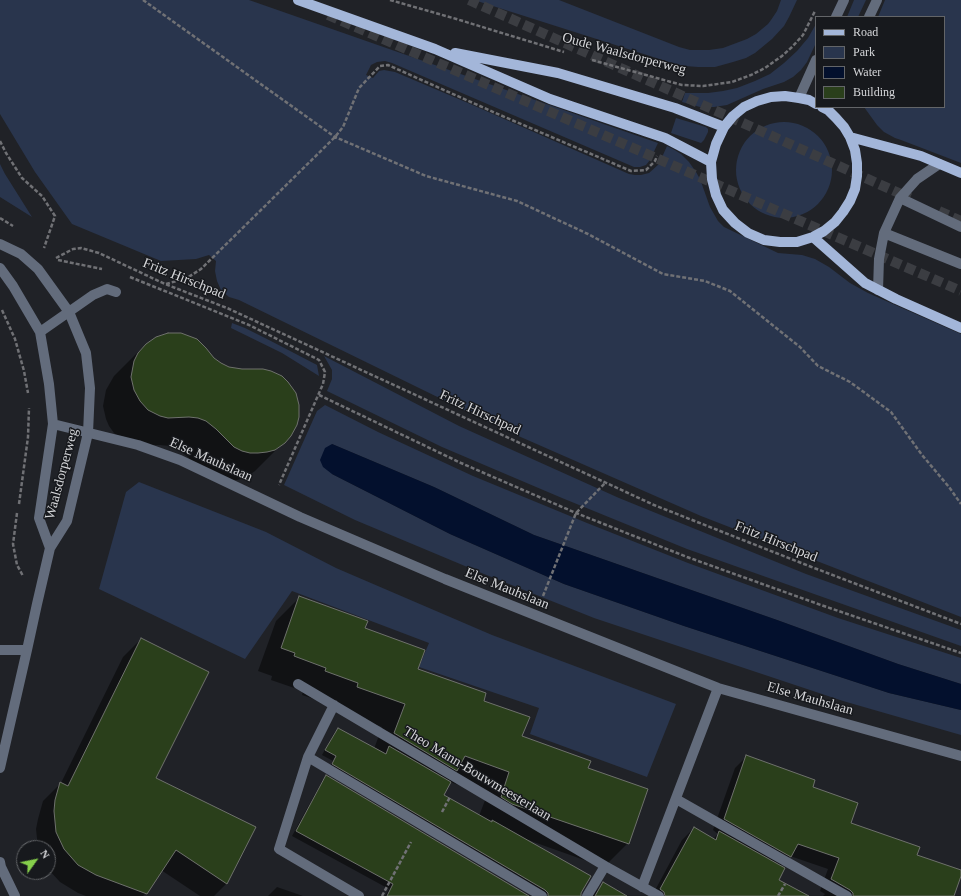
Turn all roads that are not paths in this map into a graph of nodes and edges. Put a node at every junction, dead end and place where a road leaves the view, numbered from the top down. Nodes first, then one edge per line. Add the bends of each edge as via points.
1 (298, 0) edge
2 (844, 0) edge
3 (877, 0) edge
4 (836, 16) edge
5 (870, 16) edge
6 (435, 50) junction
7 (815, 62) edge
8 (799, 98) junction
9 (815, 103) edge
10 (826, 108) edge
11 (724, 127) junction
12 (850, 138) junction
13 (711, 162) junction
14 (939, 164) junction
15 (961, 173) edge
16 (900, 198) junction
17 (961, 227) edge
18 (884, 233) junction
19 (813, 237) junction
20 (0, 244) edge
21 (961, 264) edge
22 (0, 268) edge
23 (878, 290) junction
24 (116, 292) dead end
25 (68, 312) junction
26 (961, 328) edge
27 (40, 332) junction
28 (53, 424) junction
29 (88, 433) junction
30 (50, 548) junction
31 (0, 650) edge
32 (27, 650) junction
33 (298, 684) dead end
34 (718, 688) junction
35 (334, 705) junction
36 (961, 756) edge
37 (308, 757) junction
38 (0, 768) edge
39 (676, 799) junction
40 (0, 862) edge
41 (605, 866) junction
42 (642, 887) junction
43 (15, 896) edge
44 (359, 896) edge
45 (542, 896) edge
46 (587, 896) edge
47 (659, 896) edge
48 (847, 896) edge

1 - 6 main road
2 - 4 street
3 - 5 street
6 - 11 main road via 558,73 675,108
6 - 13 main road via 550,99 665,138
7 - 8 street
8 - 9 main road
8 - 11 main road via 785,96 757,101 733,116
10 - 12 main road via 844,127
11 - 13 main road
12 - 14 main road via 922,156
12 - 19 main road via 857,163 855,189 835,222
13 - 19 main road via 716,195 724,210 748,233 764,240 780,242 797,242
14 - 15 main road
14 - 16 street via 917,180
16 - 17 street
16 - 18 street
18 - 21 street
18 - 23 street via 879,259
19 - 23 main road via 865,283
20 - 25 street, Waalsdorperweg via 21,254 38,269
22 - 27 street, Waalsdorperweg
23 - 26 main road
24 - 25 street via 107,289
25 - 27 street
25 - 29 street, Waalsdorperweg via 86,353 90,388
27 - 28 street, Waalsdorperweg
28 - 29 street, Else Mauhslaan
28 - 30 street, Waalsdorperweg via 39,518
29 - 30 street, Waalsdorperweg via 67,521
29 - 34 street, Else Mauhslaan via 138,445 180,460 307,520 446,579
30 - 32 street, Waalsdorperweg
31 - 32 street
32 - 38 street
33 - 35 street, Theo Mann-Bouwmeesterlaan
34 - 36 street, Else Mauhslaan
34 - 39 street
35 - 37 street
35 - 41 street, Theo Mann-Bouwmeesterlaan
37 - 44 street via 279,849
37 - 45 street
39 - 42 street
39 - 48 street
40 - 43 street
41 - 42 street, Theo Mann-Bouwmeesterlaan
41 - 46 street
42 - 47 street, Theo Mann-Bouwmeesterlaan

